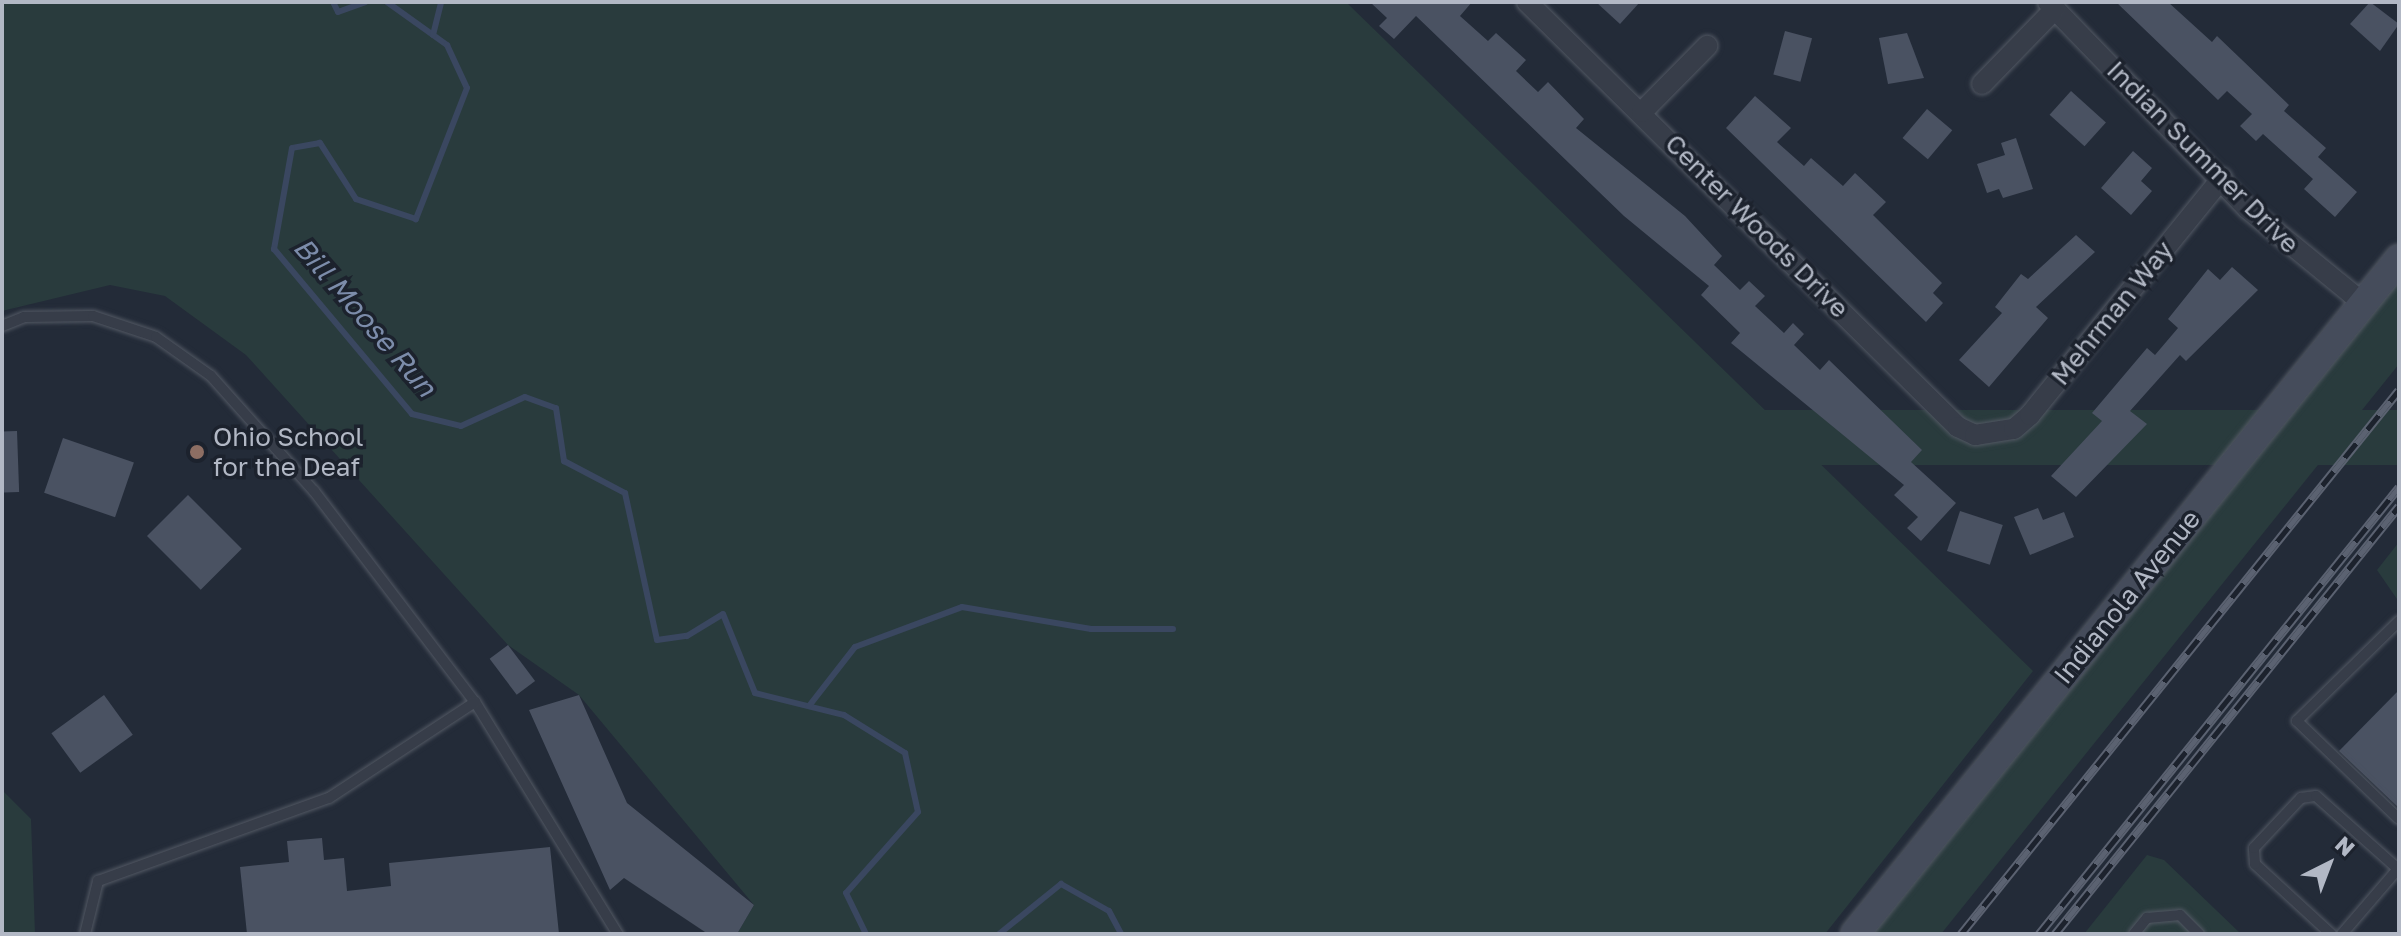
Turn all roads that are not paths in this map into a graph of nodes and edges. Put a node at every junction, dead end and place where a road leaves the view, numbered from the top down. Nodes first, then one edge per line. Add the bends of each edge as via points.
1 (1527, 2) edge
2 (2052, 6) edge
3 (1707, 46) dead end
4 (1982, 84) dead end
5 (1642, 112) junction
6 (2222, 178) junction
7 (2399, 259) edge
8 (2364, 304) junction
9 (2, 326) edge
10 (1993, 436) joint
11 (2399, 621) edge
12 (475, 702) junction
13 (2399, 819) edge
14 (2398, 869) edge
15 (85, 934) edge
16 (618, 934) edge
17 (1855, 934) edge
18 (2134, 934) edge
19 (2199, 934) edge
20 (2331, 934) edge
21 (2342, 934) edge

1 - 5 street, Center Woods Drive
2 - 4 street
2 - 6 street, Indian Summer Drive
3 - 5 street
5 - 10 street, Center Woods Drive via 1958,427
6 - 8 street, Indian Summer Drive
6 - 10 street, Mehrman Way via 2030,415
7 - 8 main road, Indianola Avenue
8 - 17 main road, Indianola Avenue
9 - 12 lane via 24,317 93,316 183,353 314,491
11 - 13 lane via 2297,721
12 - 15 lane via 329,798 98,881
12 - 16 lane
14 - 20 lane via 2316,796 2301,798 2254,848 2255,864
14 - 21 lane
18 - 19 lane via 2147,918 2180,915

